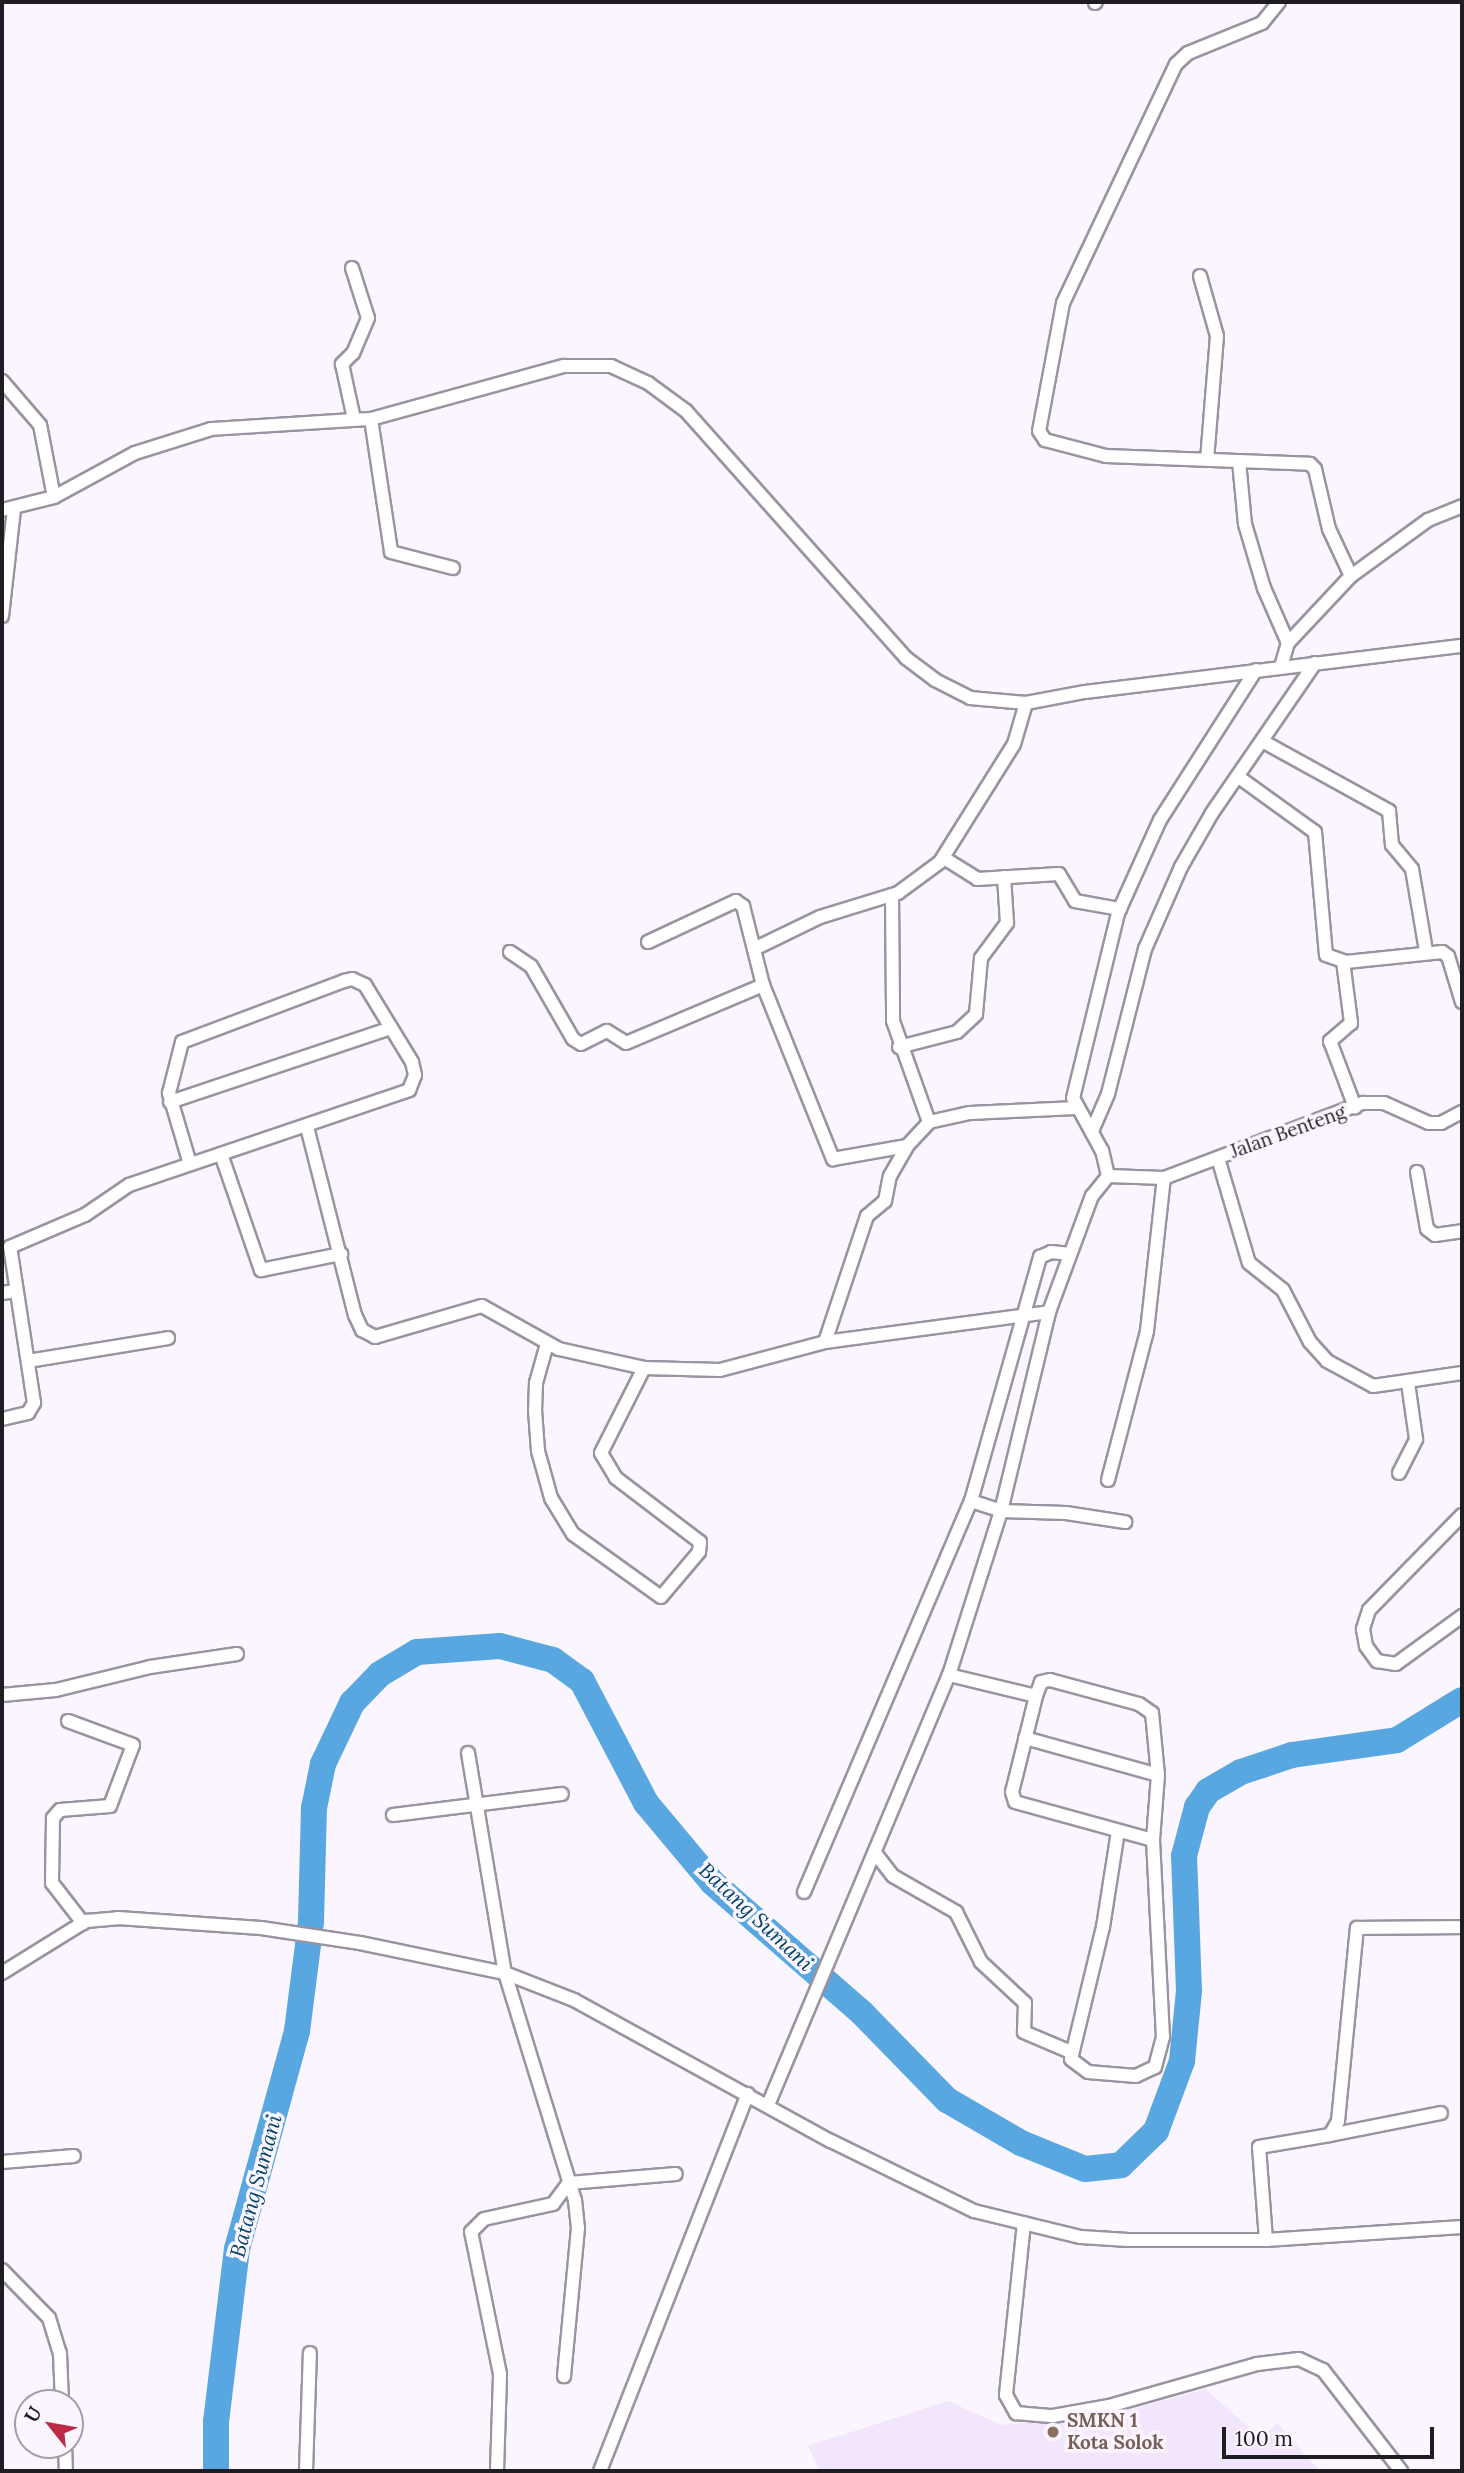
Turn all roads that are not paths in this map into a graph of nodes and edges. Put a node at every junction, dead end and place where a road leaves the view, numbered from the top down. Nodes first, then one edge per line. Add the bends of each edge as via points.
1 (1279, 2) edge
2 (352, 268) dead end
3 (1200, 276) dead end
4 (2, 381) edge
5 (354, 419) junction
6 (371, 419) junction
7 (1207, 460) junction
8 (1239, 461) junction
9 (54, 497) junction
10 (1462, 506) edge
11 (8, 510) edge
12 (453, 568) dead end
13 (1351, 576) junction
14 (2, 616) edge
15 (1288, 643) junction
16 (1462, 646) edge
17 (1315, 663) junction
18 (1281, 667) junction
19 (1256, 670) junction
20 (1026, 703) junction
21 (1264, 742) junction
22 (1240, 778) junction
23 (944, 858) junction
24 (1004, 877) junction
25 (892, 895) junction
26 (1120, 909) junction
27 (648, 942) dead end
28 (754, 949) junction
29 (1426, 951) junction
30 (510, 952) dead end
31 (1343, 961) junction
32 (763, 985) junction
33 (1462, 1002) edge
34 (391, 1028) junction
35 (899, 1047) junction
36 (170, 1102) junction
37 (1356, 1107) junction
38 (1076, 1108) junction
39 (1462, 1112) edge
40 (929, 1122) junction
41 (307, 1127) junction
42 (1092, 1131) junction
43 (907, 1146) junction
44 (221, 1154) junction
45 (1218, 1158) junction
46 (190, 1164) junction
47 (1417, 1172) dead end
48 (1108, 1176) junction
49 (1164, 1178) junction
50 (1462, 1231) edge
51 (341, 1254) junction
52 (1070, 1254) junction
53 (16, 1291) junction
54 (2, 1293) edge
55 (1049, 1312) junction
56 (1023, 1313) junction
57 (168, 1338) dead end
58 (825, 1342) junction
59 (547, 1344) junction
60 (28, 1361) junction
61 (644, 1368) junction
62 (1462, 1373) edge
63 (1408, 1383) junction
64 (2, 1419) edge
65 (1399, 1473) dead end
66 (1108, 1480) dead end
67 (971, 1501) junction
68 (1001, 1511) junction
69 (1462, 1515) edge
70 (1125, 1522) dead end
71 (1462, 1616) edge
72 (237, 1654) dead end
73 (949, 1675) junction
74 (2, 1695) edge
75 (1036, 1696) junction
76 (68, 1721) dead end
77 (1025, 1738) junction
78 (468, 1753) dead end
79 (1158, 1775) junction
80 (562, 1794) dead end
81 (480, 1805) junction
82 (393, 1815) dead end
83 (1118, 1831) junction
84 (1153, 1840) junction
85 (875, 1853) junction
86 (804, 1892) dead end
87 (83, 1923) junction
88 (1462, 1927) edge
89 (2, 1973) edge
90 (505, 1973) junction
91 (1072, 2052) junction
92 (748, 2094) junction
93 (768, 2105) junction
94 (1441, 2113) dead end
95 (1330, 2135) junction
96 (74, 2156) dead end
97 (2, 2162) edge
98 (676, 2174) dead end
99 (569, 2183) junction
100 (1024, 2223) junction
101 (1462, 2227) edge
102 (1266, 2240) junction
103 (2, 2270) edge
104 (310, 2353) dead end
105 (564, 2376) dead end
106 (61, 2389) edge
107 (306, 2471) edge
108 (497, 2471) edge
109 (600, 2471) edge
110 (1401, 2471) edge

1 - 7 street via 1262,23 1188,53 1176,64 1063,303 1039,425 1045,440 1091,453
2 - 5 street via 368,317 353,353 342,364
3 - 7 street via 1217,336
4 - 9 street via 40,425
5 - 6 street
5 - 9 street via 211,429 135,453
6 - 12 street via 391,552
6 - 20 street via 564,366 611,366 648,383 686,411 906,658 970,698
7 - 8 street
8 - 13 street via 1313,466 1329,529
8 - 15 street via 1245,524 1264,588
9 - 11 street
10 - 13 street via 1428,520
11 - 14 street
13 - 15 street
15 - 18 street
16 - 17 street
17 - 18 street
17 - 21 street
18 - 19 street
19 - 20 street
19 - 26 street via 1160,820
20 - 23 street via 1014,744
21 - 22 street
21 - 29 street via 1389,811 1392,845 1412,870
22 - 31 street via 1315,832 1325,953
22 - 42 street via 1212,813 1181,867 1145,949 1108,1094
23 - 24 street via 972,878
23 - 25 street
24 - 26 street via 1059,874 1074,901
24 - 35 street via 1007,923 981,958 976,1014 957,1032
25 - 28 street via 828,914
25 - 35 street via 892,1012
26 - 38 street via 1077,1074
27 - 28 street via 736,901 743,906
28 - 32 street
29 - 31 street
29 - 33 street via 1448,956
30 - 32 street via 531,966 577,1043 607,1031 626,1044
31 - 37 street via 1351,1023 1330,1041
32 - 43 street via 830,1156 844,1160
34 - 36 street
34 - 36 street via 365,985 344,981 182,1041
34 - 41 street via 412,1062 415,1075 409,1090
35 - 40 street
36 - 46 street
37 - 39 street, Jalan Benteng via 1384,1103 1429,1124
37 - 45 street, Jalan Benteng
38 - 40 street via 970,1113
38 - 42 street
40 - 43 street
41 - 44 street
41 - 51 street
42 - 48 street
43 - 58 street via 890,1176 885,1201 867,1216
44 - 46 street
44 - 51 street via 261,1270
45 - 49 street, Jalan Benteng
45 - 63 street via 1244,1255 1283,1290 1319,1354 1373,1385
46 - 53 street via 129,1185 85,1215 10,1247
47 - 50 street via 1427,1228 1435,1235
48 - 49 street, Jalan Benteng
48 - 52 street via 1092,1196
49 - 66 street via 1147,1331
51 - 59 street via 355,1315 368,1335 383,1336 482,1306
52 - 55 street
52 - 56 street via 1044,1253
53 - 54 street
53 - 60 street
55 - 56 street
55 - 68 street
56 - 58 street
56 - 67 street
57 - 60 street
58 - 61 street via 720,1370
59 - 61 street
59 - 61 street via 536,1383 535,1410 538,1451 551,1498 573,1534 661,1597 699,1552 700,1542 616,1478 601,1452
60 - 64 street via 34,1408
62 - 63 street
63 - 65 street via 1416,1439
67 - 68 street
67 - 86 street
68 - 70 street via 1066,1513
68 - 73 street
69 - 71 street via 1369,1610 1364,1640 1377,1661 1396,1664
72 - 74 street via 150,1667 56,1690
73 - 75 street
73 - 85 street
75 - 77 street
75 - 79 street via 1041,1682 1050,1679 1144,1706 1155,1724
76 - 87 street via 134,1745 110,1805 60,1810 53,1818 52,1883
77 - 79 street
77 - 83 street via 1012,1792 1015,1802
78 - 81 street
79 - 84 street
80 - 81 street
81 - 82 street
81 - 90 street
83 - 84 street
83 - 91 street via 1103,1927
84 - 91 street via 1163,2037 1159,2061 1144,2075 1088,2072 1074,2064
85 - 91 street via 893,1876 956,1912 982,1962 1027,2006 1024,2032
85 - 93 street
87 - 89 street
87 - 90 street via 118,1918 261,1928 360,1942
88 - 95 street via 1357,1928 1339,2117
90 - 92 street via 574,2000
90 - 99 street via 542,2081
92 - 93 street
92 - 109 street
93 - 100 street via 918,2186 974,2211
94 - 95 street
95 - 102 street via 1264,2145 1256,2151
96 - 97 street
98 - 99 street
99 - 105 street via 578,2228
99 - 108 street via 553,2204 484,2219 471,2232 500,2374
100 - 102 street via 1081,2236 1128,2240
100 - 110 street via 1006,2395 1016,2413 1053,2416 1109,2406 1257,2364 1299,2359 1323,2370
101 - 102 street
103 - 106 street via 49,2318 56,2334
104 - 107 street

